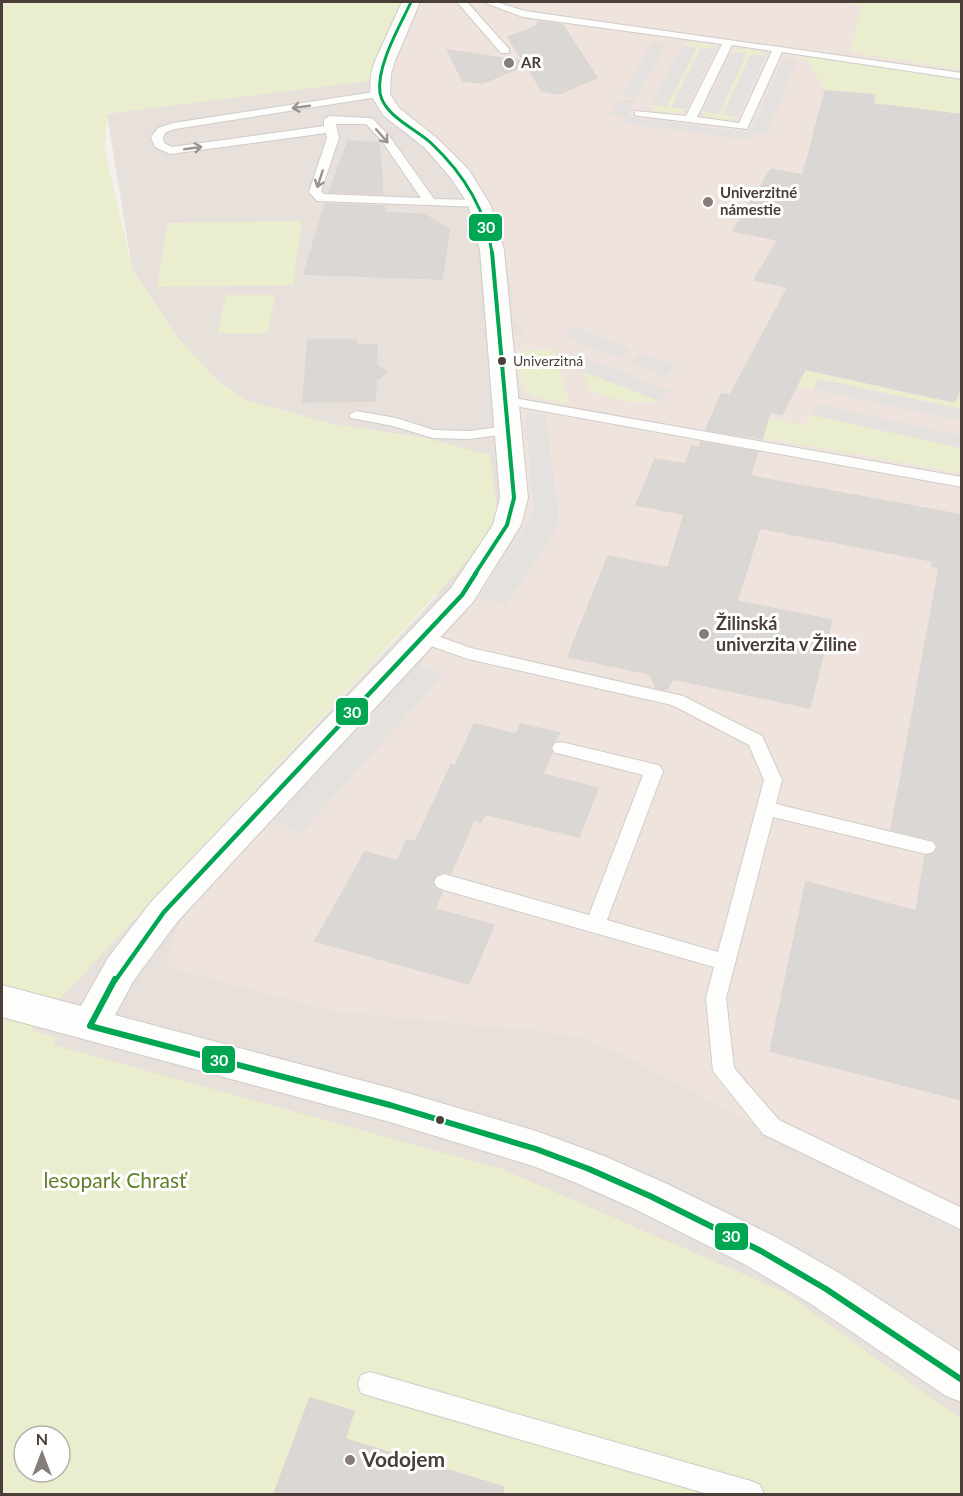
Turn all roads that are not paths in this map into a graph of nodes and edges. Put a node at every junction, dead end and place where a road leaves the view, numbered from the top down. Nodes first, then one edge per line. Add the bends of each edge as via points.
1 (411, 2) edge
2 (462, 2) edge
3 (488, 2) edge
4 (728, 42) junction
5 (778, 48) junction
6 (505, 51) dead end
7 (962, 76) edge
8 (380, 94) junction
9 (332, 102) junction
10 (639, 113) dead end
11 (690, 120) junction
12 (330, 125) junction
13 (430, 202) junction
14 (479, 204) junction
15 (356, 415) dead end
16 (505, 415) junction
17 (962, 482) edge
18 (423, 637) junction
19 (561, 748) dead end
20 (767, 809) junction
21 (926, 847) dead end
22 (444, 882) dead end
23 (596, 925) junction
24 (725, 962) junction
25 (2, 1001) edge
26 (90, 1026) junction
27 (962, 1220) edge
28 (962, 1380) edge
29 (370, 1384) dead end
30 (751, 1494) edge

1 - 8 street via 385,61
2 - 6 lane
3 - 4 lane via 523,14
4 - 5 lane
4 - 11 lane
5 - 7 lane
5 - 11 lane via 743,127
8 - 9 lane
8 - 14 street via 391,112 431,143 460,174
9 - 12 lane
9 -> 12 lane via 173,126 157,137 159,145 170,152
10 - 11 lane
12 -> 13 lane via 369,122 386,139
12 -> 13 lane via 333,138 315,192 321,198
13 - 14 lane
14 - 16 street via 492,250
15 - 16 lane via 433,434 469,435
16 - 17 lane
16 - 18 street via 514,498 507,525 462,595
18 - 20 lane via 468,653 677,700 756,741 773,780
18 - 26 street via 164,912 121,969
19 - 23 lane via 654,771
20 - 21 lane
20 - 24 lane
22 - 23 lane
23 - 24 lane
24 - 27 lane via 716,998 724,1071 771,1128
25 - 26 street
26 - 28 street via 390,1105 589,1169 761,1251 826,1289
29 - 30 lane

